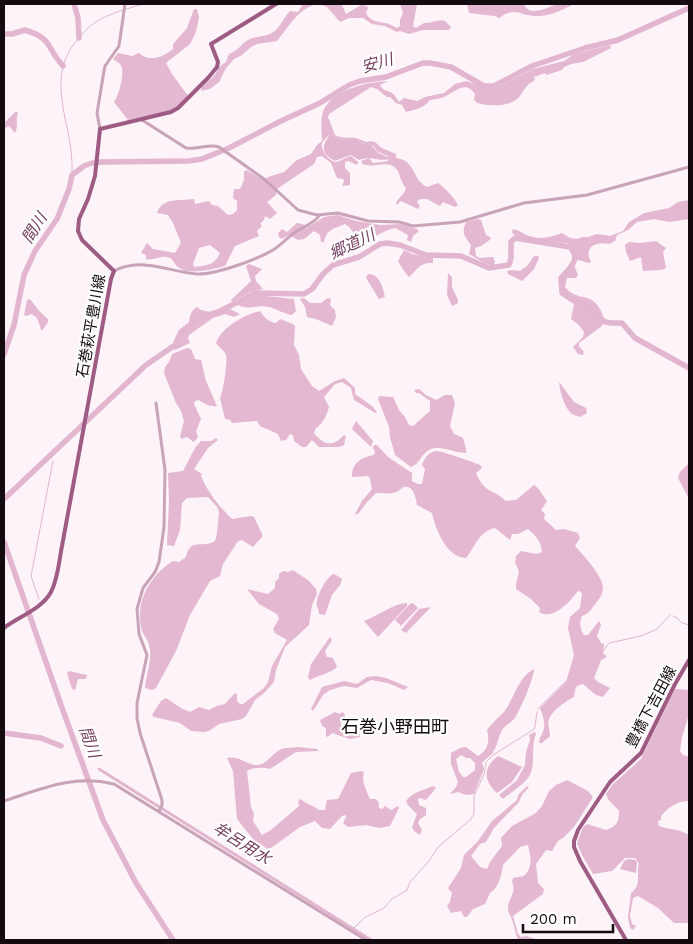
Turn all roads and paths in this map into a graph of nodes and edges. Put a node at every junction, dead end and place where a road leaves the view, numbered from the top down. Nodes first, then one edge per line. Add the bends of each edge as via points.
1 (125, 4) edge
2 (276, 4) edge
3 (142, 120) junction
4 (100, 129) junction
5 (689, 167) edge
6 (320, 216) junction
7 (114, 271) junction
8 (156, 403) dead end
9 (4, 628) edge
10 (689, 660) edge
11 (4, 801) edge
12 (160, 809) junction
13 (366, 940) edge
14 (626, 940) edge

1 - 4 street via 119,46 104,71 97,113
2 - 3 main road via 211,44 217,67 184,103 171,112
3 - 4 main road
3 - 6 street via 186,148 213,145 220,148 269,183 295,208
4 - 7 main road, 石巻萩平豊川線 via 96,166 78,231 82,240
5 - 6 street via 587,195 524,203 446,224 413,226 338,214
6 - 7 street via 268,253 219,271 195,274 132,264
7 - 9 main road, 石巻萩平豊川線 via 54,585 35,608
8 - 12 street via 164,470 164,527 159,562 143,588 137,609 139,634 147,655 136,712 162,800
10 - 14 main road, 豊橋下吉田線 via 641,753 605,789 574,841 580,861
11 - 12 street via 58,783 79,781 119,787
12 - 13 street

